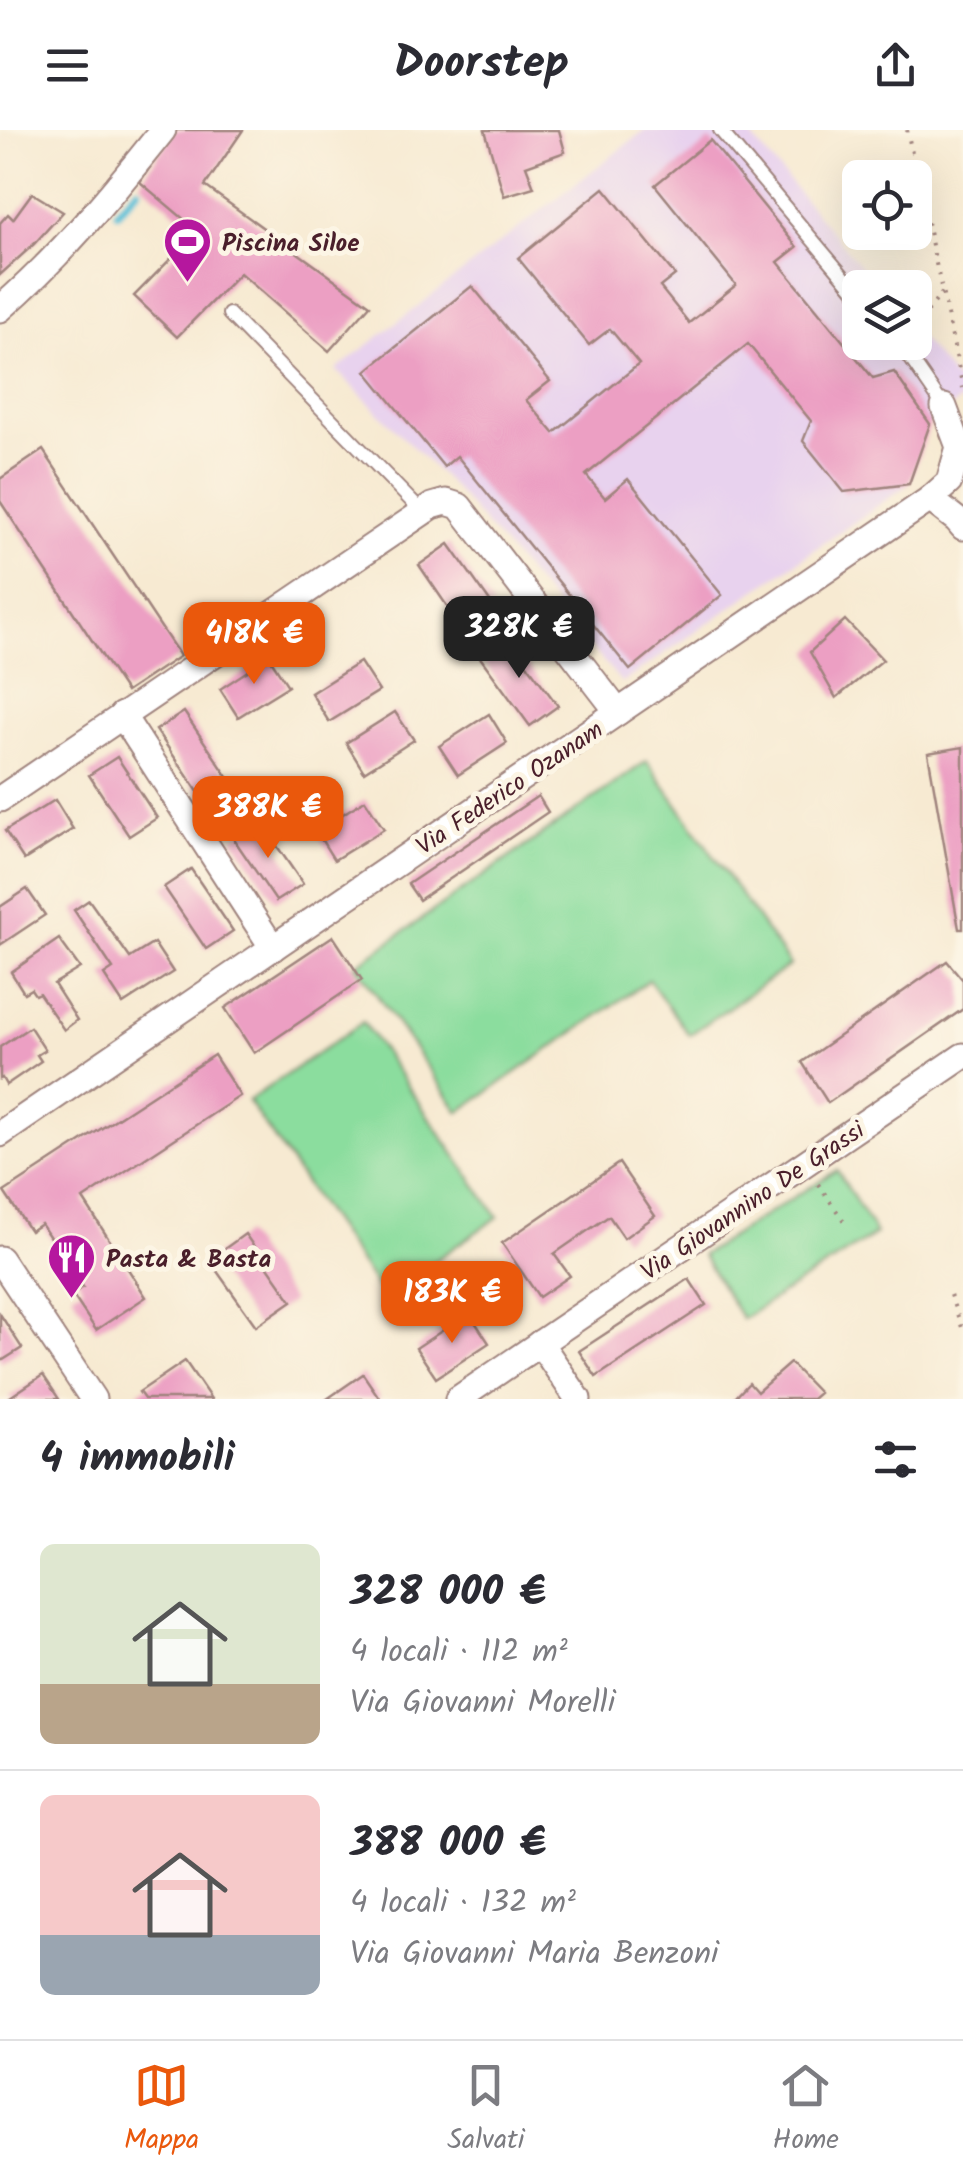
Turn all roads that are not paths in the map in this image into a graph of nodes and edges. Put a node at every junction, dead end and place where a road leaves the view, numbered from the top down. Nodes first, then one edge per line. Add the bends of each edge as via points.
1 (163, 130) edge
2 (720, 130) edge
3 (842, 275) edge
4 (0, 309) edge
5 (229, 314) dead end
6 (912, 360) edge
7 (944, 406) joint
8 (930, 499) junction
9 (423, 513) junction
10 (963, 528) edge
11 (618, 712) junction
12 (122, 716) junction
13 (0, 799) edge
14 (273, 948) junction
15 (963, 1056) edge
16 (0, 1134) edge
17 (0, 1260) edge
18 (540, 1343) junction
19 (94, 1399) edge
20 (458, 1399) edge
21 (578, 1399) edge

1 - 4 street via 89,220
2 - 3 lane
5 - 9 lane
6 - 7 lane
7 - 8 street, Via Federico Ozanam via 960,447 949,482
8 - 10 street
8 - 11 street, Via Federico Ozanam
9 - 11 street via 441,503 460,506
9 - 12 street
11 - 14 street, Via Federico Ozanam
12 - 13 street
12 - 14 street
14 - 16 street, Via Federico Ozanam
15 - 18 street, Via Giovannino De Grassi
17 - 19 street
18 - 20 street, Via Giovannino De Grassi
18 - 21 street

